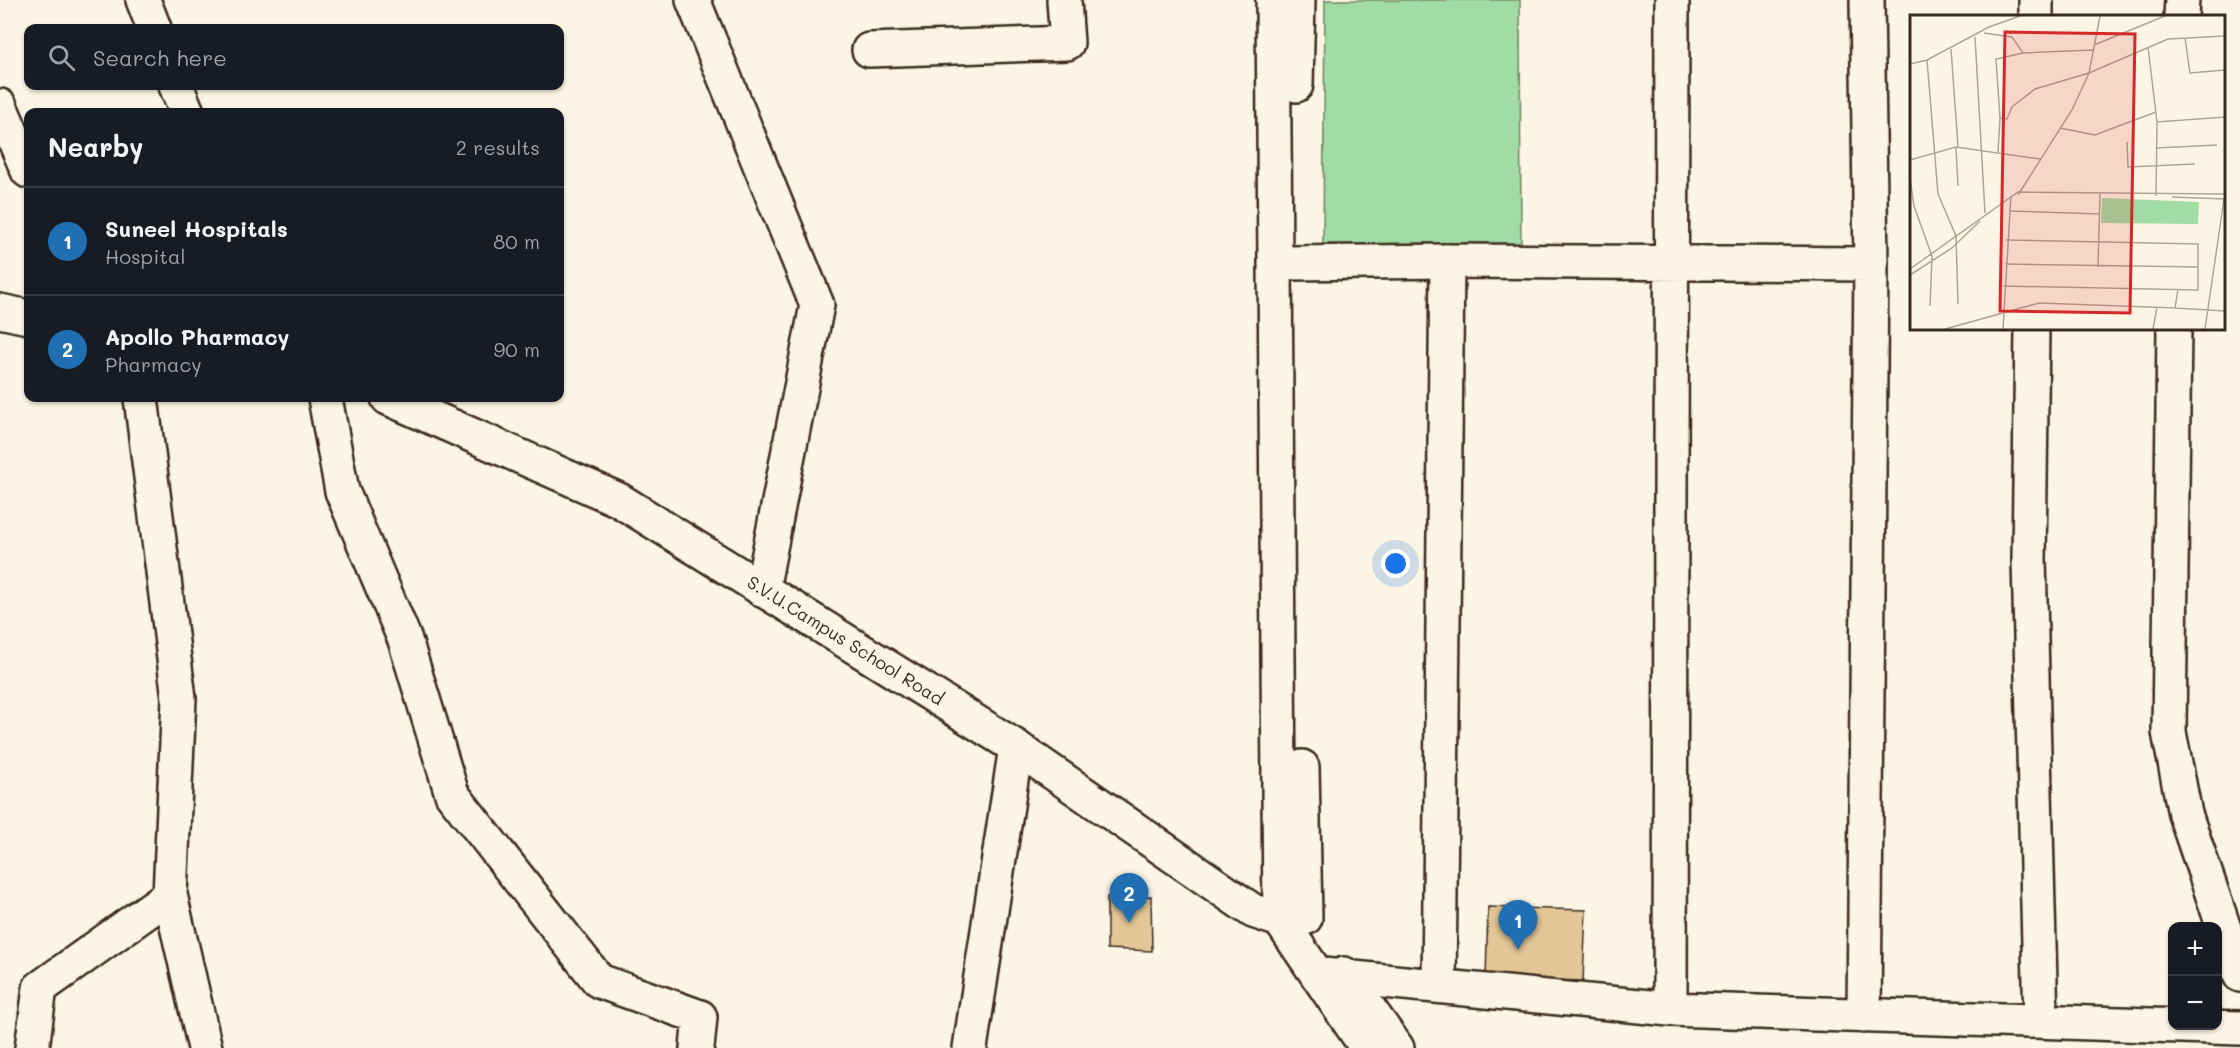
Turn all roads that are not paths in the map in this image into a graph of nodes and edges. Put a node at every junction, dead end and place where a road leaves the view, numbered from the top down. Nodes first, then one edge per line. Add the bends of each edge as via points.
1 (143, 0) edge
2 (693, 0) edge
3 (1064, 0) edge
4 (1274, 0) edge
5 (1298, 0) edge
6 (1672, 0) edge
7 (1867, 0) edge
8 (2182, 0) edge
9 (2181, 15) edge
10 (152, 24) edge
11 (869, 50) dead end
12 (179, 90) edge
13 (0, 106) edge
14 (185, 108) edge
15 (24, 162) edge
16 (1447, 261) junction
17 (1291, 262) junction
18 (1670, 263) junction
19 (1871, 264) junction
20 (0, 311) edge
21 (24, 316) edge
22 (2032, 330) edge
23 (2174, 330) edge
24 (142, 402) edge
25 (326, 402) edge
26 (397, 402) edge
27 (762, 590) junction
28 (1016, 747) junction
29 (170, 895) junction
30 (1293, 919) junction
31 (2240, 975) edge
32 (1332, 976) junction
33 (1439, 986) junction
34 (1670, 1009) junction
35 (1864, 1016) junction
36 (2041, 1021) junction
37 (2240, 1028) edge
38 (32, 1048) edge
39 (205, 1048) edge
40 (697, 1048) edge
41 (970, 1048) edge
42 (1367, 1048) edge
43 (1397, 1048) edge

1 - 10 street
2 - 27 street via 817,305
3 - 11 street via 1067,43
4 - 30 street
5 - 17 street
6 - 18 street
7 - 19 street
8 - 9 street
12 - 14 street
13 - 15 street
16 - 17 street
16 - 18 street
16 - 33 street
17 - 30 street
18 - 19 street
18 - 34 street
19 - 35 street
20 - 21 street
22 - 36 street via 2029,561
23 - 31 street via 2169,732 2185,814
24 - 29 street via 179,698
25 - 40 street via 342,491 405,640 452,794 599,981 700,1017
26 - 27 street, S.V.U.Campus School Road via 619,500
27 - 28 street, S.V.U.Campus School Road
28 - 30 street, S.V.U.Campus School Road via 1253,911
28 - 41 street
29 - 38 street via 40,988
29 - 39 street
30 - 32 street
32 - 33 street
32 - 42 street
32 - 43 street
33 - 34 street
34 - 35 street
35 - 36 street
36 - 37 street

